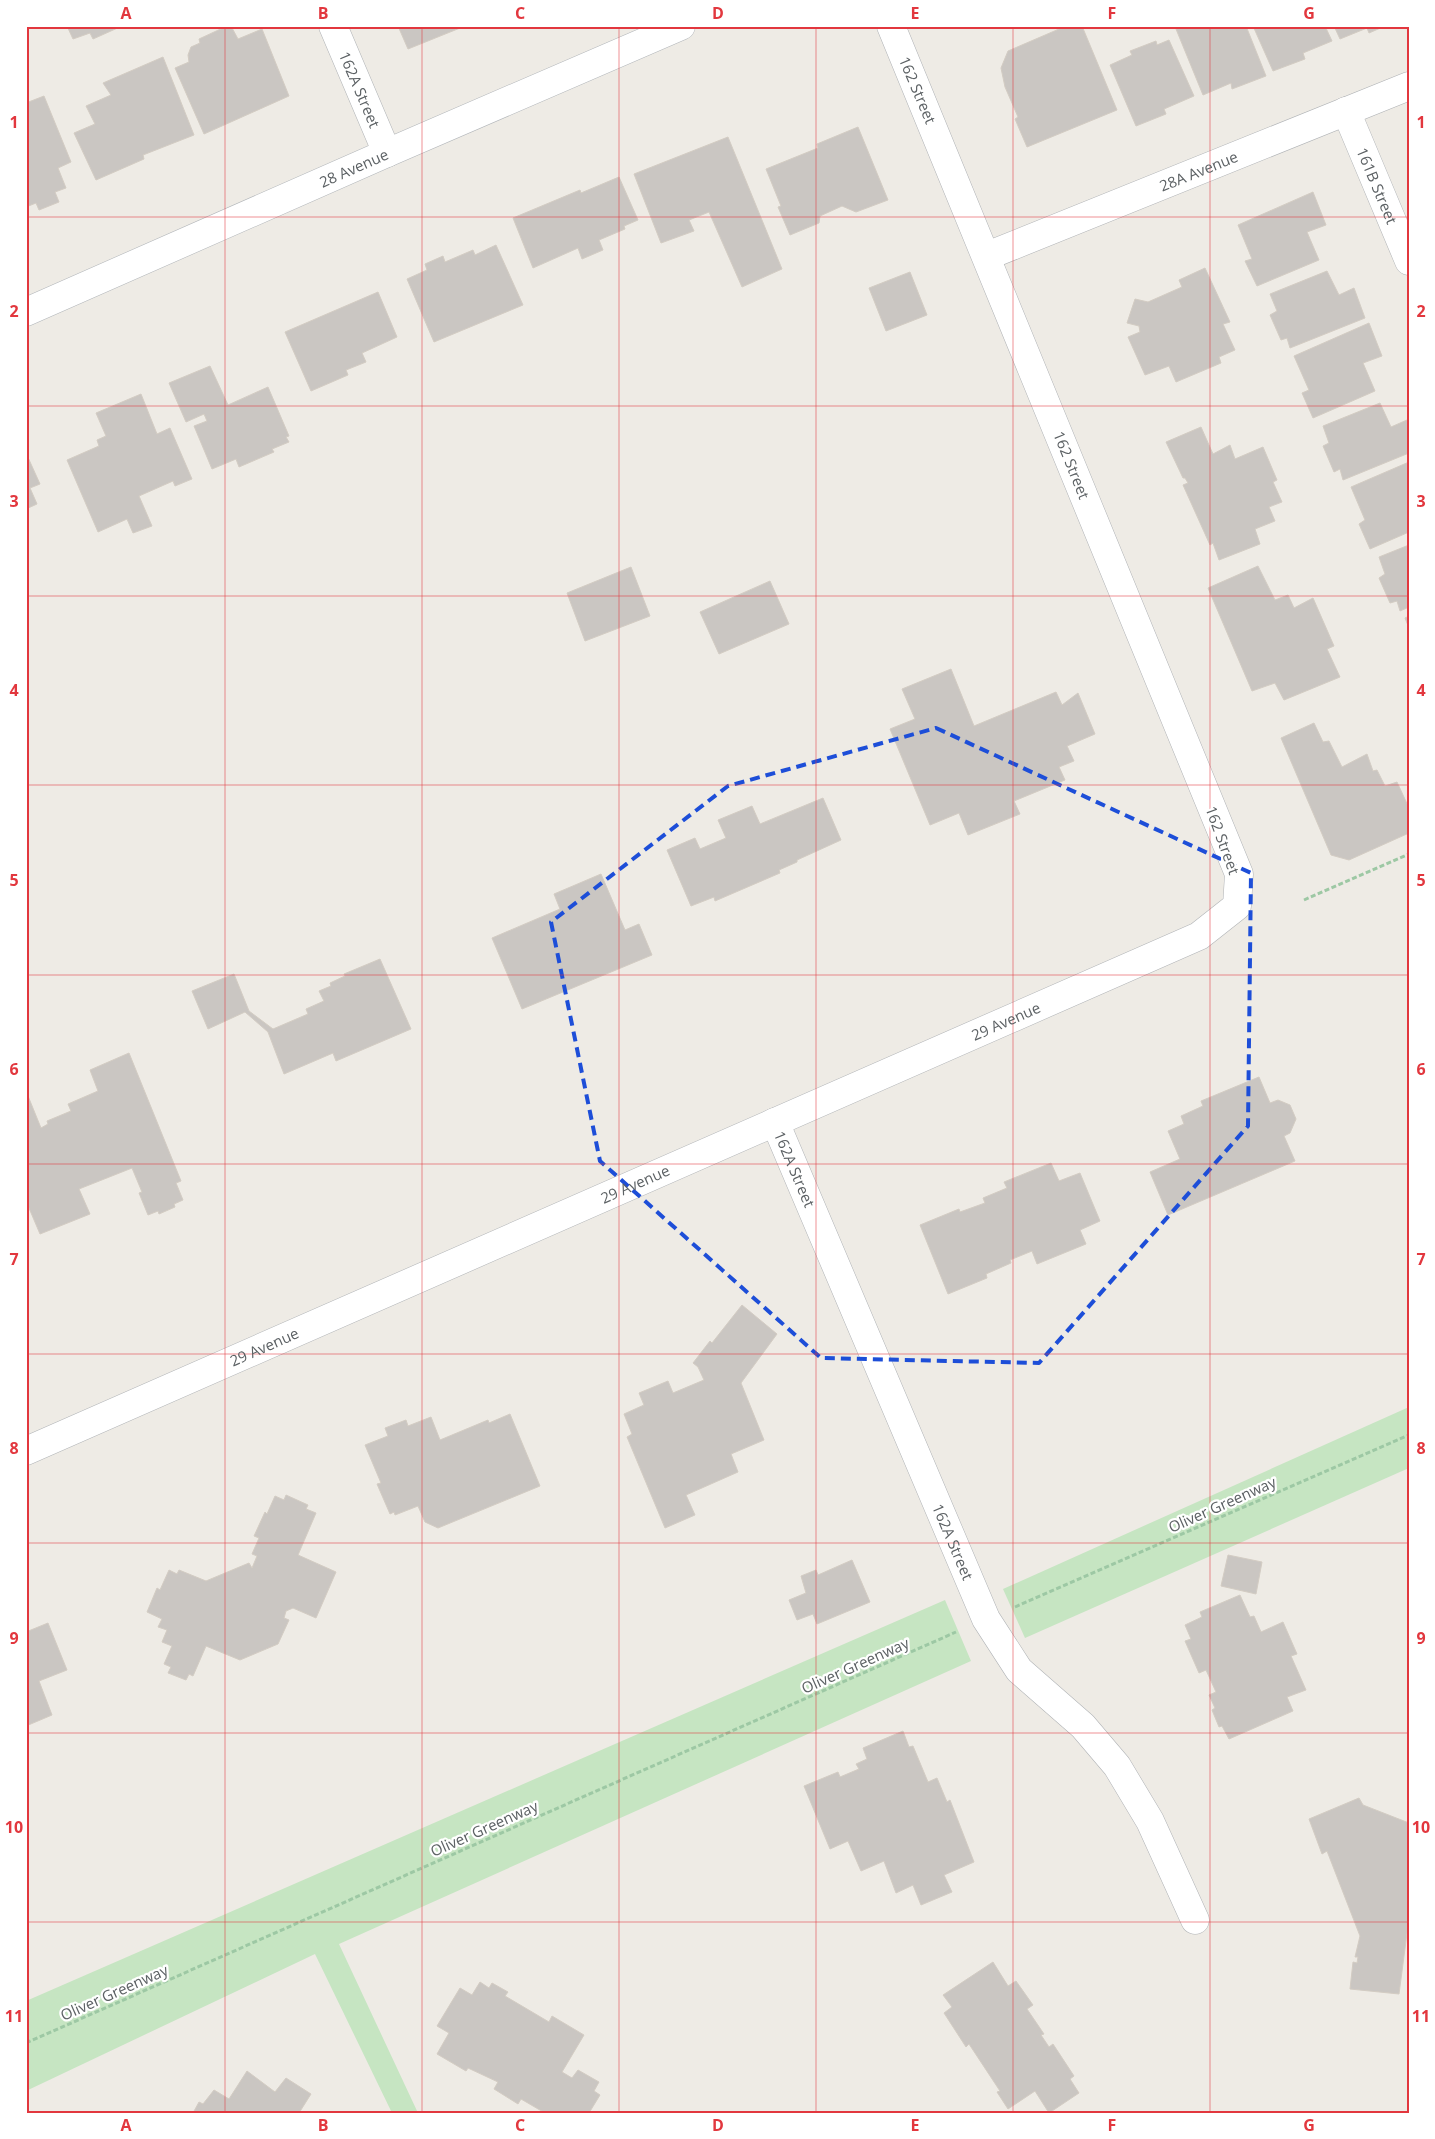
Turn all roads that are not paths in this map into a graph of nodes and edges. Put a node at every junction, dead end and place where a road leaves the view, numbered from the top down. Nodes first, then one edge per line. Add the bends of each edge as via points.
1 (333, 26) edge
2 (681, 26) edge
3 (891, 26) edge
4 (1409, 86) edge
5 (1346, 112) junction
6 (387, 153) junction
7 (987, 256) junction
8 (1409, 261) edge
9 (26, 312) edge
10 (1237, 906) joint
11 (775, 1122) junction
12 (26, 1450) edge
13 (1194, 1920) dead end

1 - 6 street, 162A Street
2 - 6 street, 28 Avenue
3 - 7 street, 162 Street
4 - 5 street, 28A Avenue
5 - 7 street, 28A Avenue
5 - 8 street, 161B Street
6 - 9 street, 28 Avenue
7 - 10 street, 162 Street via 1239,874
10 - 11 street, 29 Avenue via 1199,936
11 - 12 street, 29 Avenue
11 - 13 street, 162A Street via 986,1619 1018,1670 1083,1726 1116,1766 1150,1821

